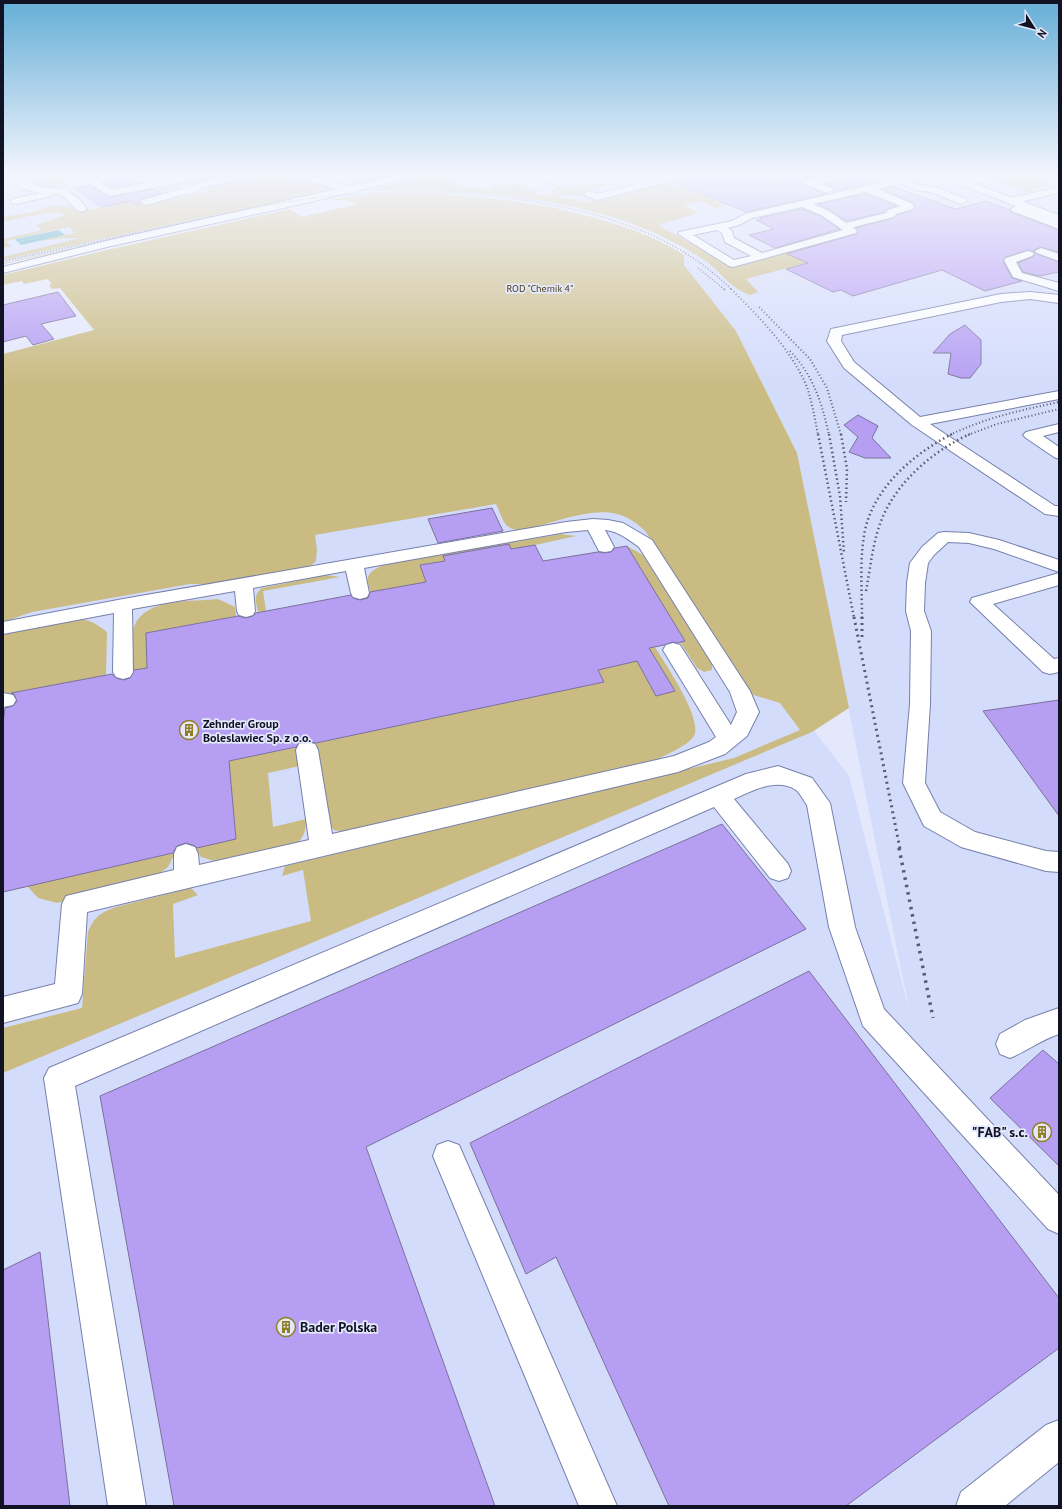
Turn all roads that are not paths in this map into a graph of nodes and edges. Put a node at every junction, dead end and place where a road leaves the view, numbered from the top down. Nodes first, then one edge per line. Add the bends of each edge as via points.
1 (99, 245) edge
2 (100, 245) edge
3 (702, 245) edge
4 (740, 245) edge
5 (799, 245) edge
6 (1058, 245) edge
7 (1028, 254) dead end
8 (760, 256) junction
9 (1059, 258) edge
10 (3, 265) edge
11 (3, 270) edge
12 (1059, 287) edge
13 (1045, 296) junction
14 (1059, 299) edge
15 (1059, 304) edge
16 (1059, 395) edge
17 (917, 422) junction
18 (1059, 428) edge
19 (1059, 454) edge
20 (1059, 512) edge
21 (593, 524) junction
22 (605, 547) dead end
23 (354, 564) junction
24 (1059, 566) edge
25 (1059, 579) edge
26 (244, 584) junction
27 (360, 593) dead end
28 (123, 605) junction
29 (246, 611) dead end
30 (3, 628) edge
31 (673, 650) dead end
32 (1059, 665) edge
33 (123, 672) dead end
34 (728, 738) junction
35 (307, 750) dead end
36 (718, 796) junction
37 (322, 846) junction
38 (186, 854) dead end
39 (1059, 862) edge
40 (779, 871) dead end
41 (187, 878) junction
42 (3, 1010) edge
43 (1059, 1021) edge
44 (1010, 1044) dead end
45 (448, 1156) dead end
46 (1059, 1218) edge
47 (1059, 1438) edge
48 (127, 1506) edge
49 (598, 1506) edge
50 (975, 1506) edge

1 - 10 main road
2 - 11 main road
3 - 8 main road via 733,264
4 - 8 main road
5 - 8 main road
6 - 9 main road via 1041,251
7 - 12 main road via 1010,260 1017,274
13 - 14 main road
13 - 15 main road
13 - 17 main road via 1001,298 836,332 834,341 849,365
16 - 17 main road
17 - 20 main road via 1051,510
18 - 19 main road via 1031,434
21 - 22 main road
21 - 23 main road
21 - 34 main road via 612,525 629,532 646,544 740,691 748,712 739,730
23 - 26 main road
23 - 27 main road
24 - 39 main road via 999,545 969,538 944,537 918,563 915,611 921,631 920,704 914,783 932,819 969,840 1046,861
25 - 32 main road via 979,602 1050,667
26 - 28 main road
26 - 29 main road
28 - 30 main road
28 - 33 main road
31 - 34 main road
34 - 37 main road via 716,748 678,764
35 - 37 main road
36 - 40 main road
36 - 46 main road via 754,780 778,775 804,784 818,803 842,928 873,1017
36 - 48 main road via 60,1078
37 - 41 main road
38 - 41 main road
41 - 42 main road via 75,904 68,994
43 - 44 main road via 1035,1029
45 - 49 main road
47 - 50 main road

